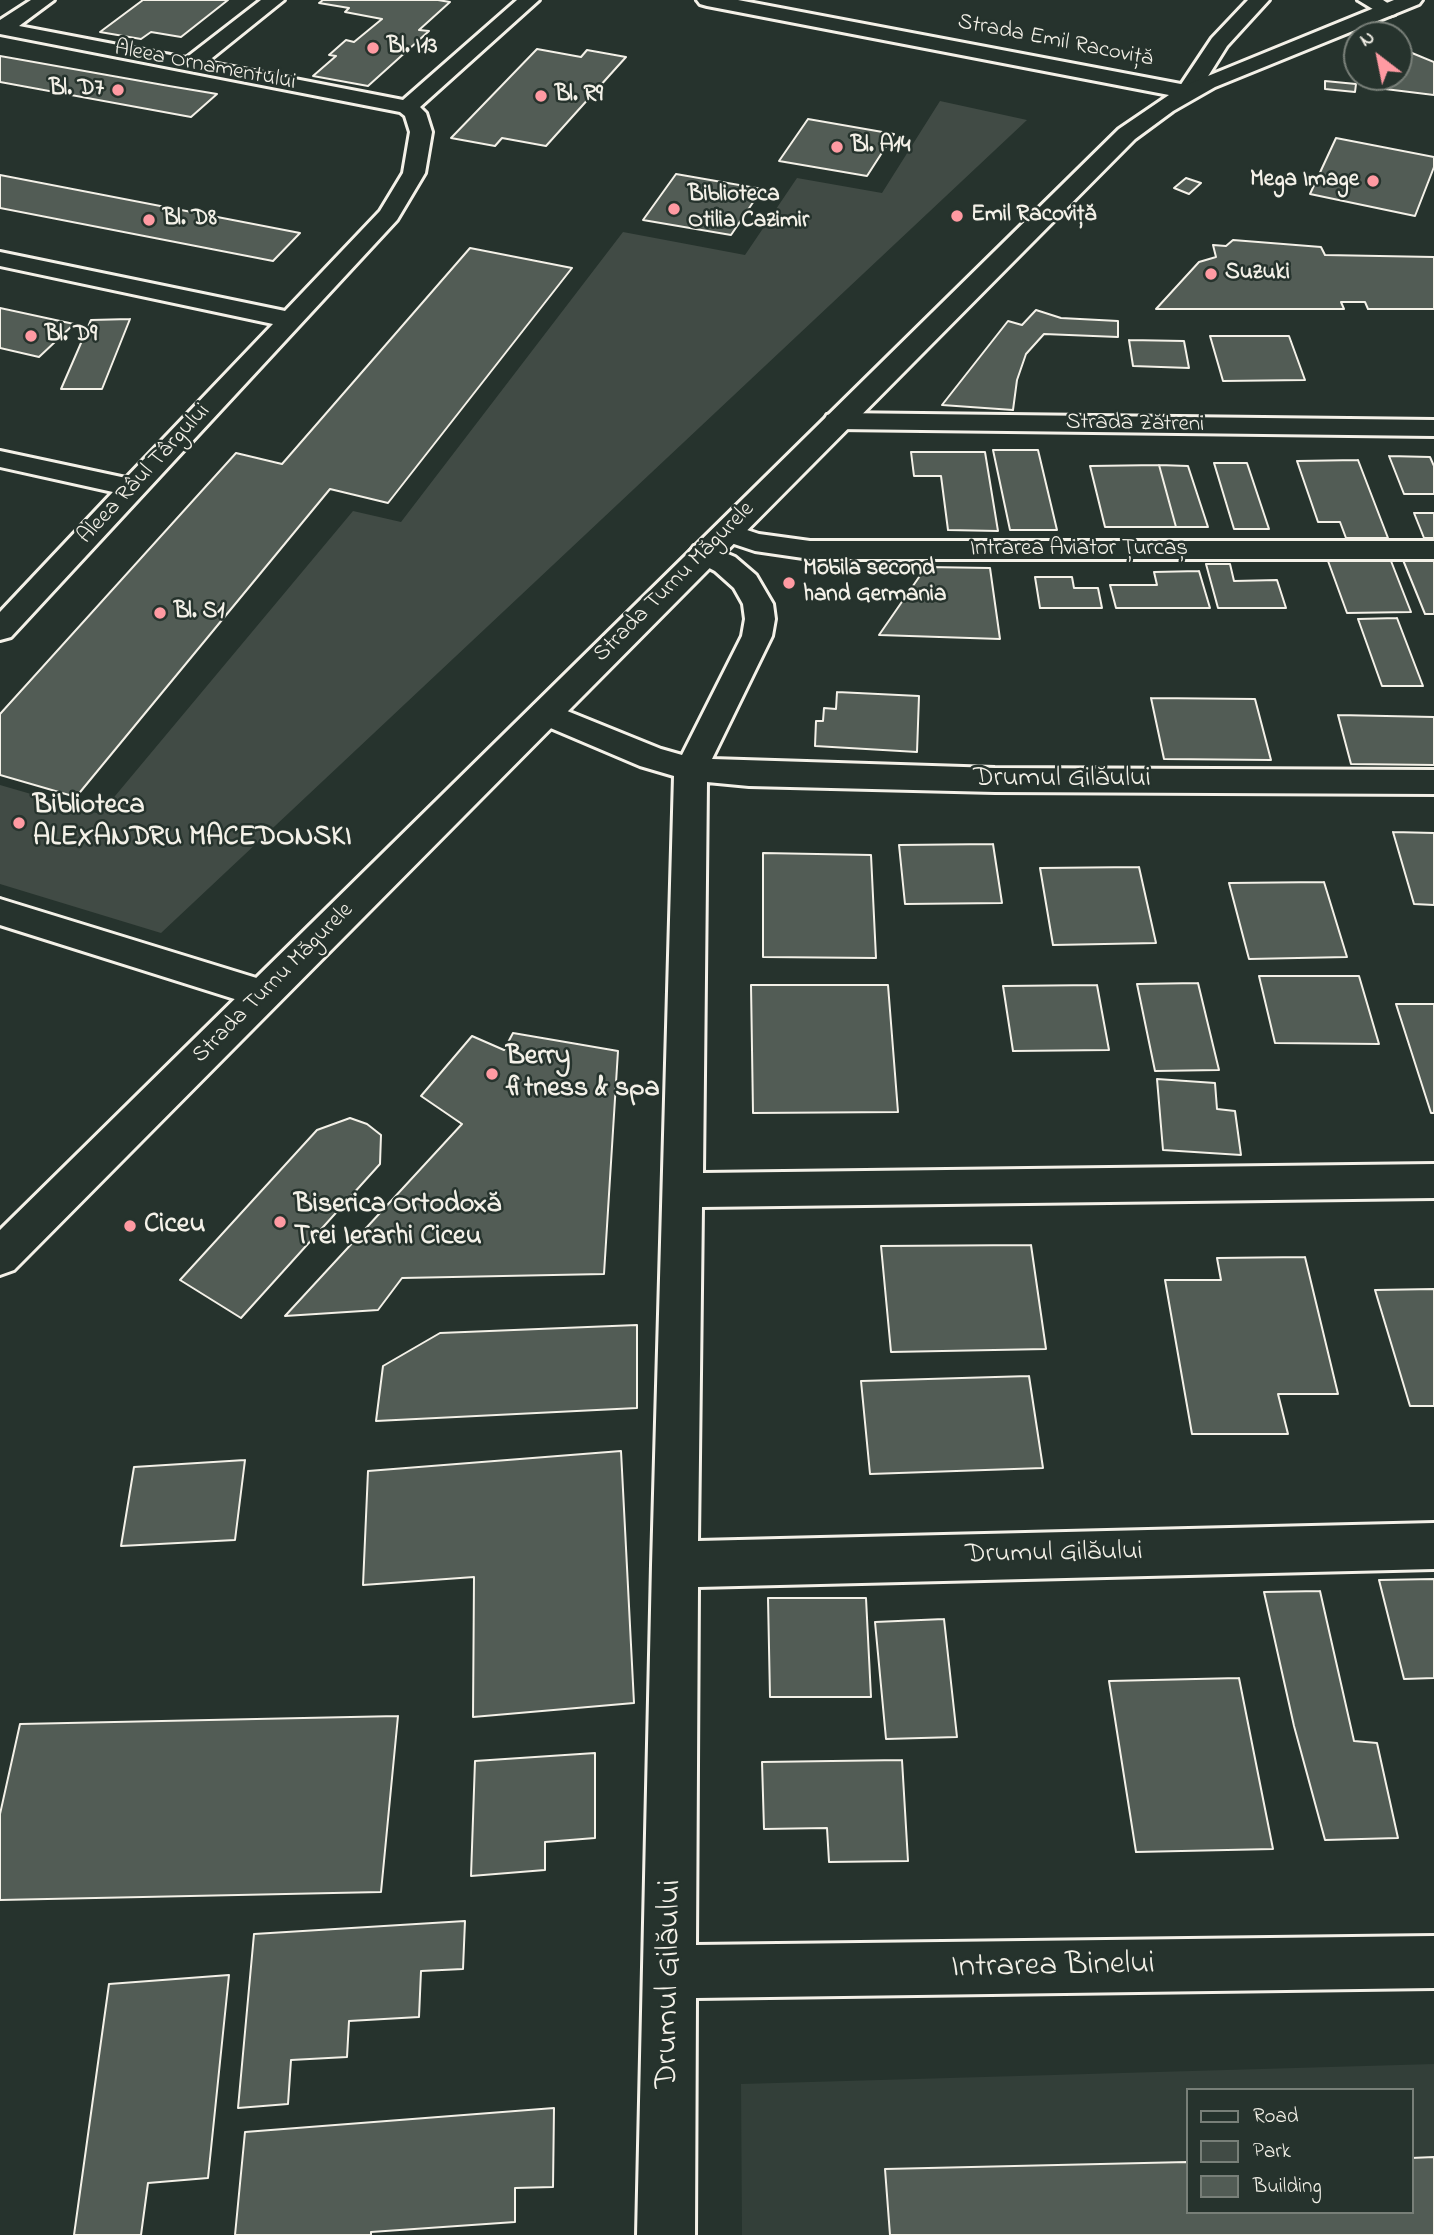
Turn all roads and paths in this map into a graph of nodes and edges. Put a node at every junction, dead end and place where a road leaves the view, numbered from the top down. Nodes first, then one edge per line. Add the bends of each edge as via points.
1 (44, 0) edge
2 (274, 0) edge
3 (529, 0) edge
4 (707, 0) edge
5 (1259, 0) edge
6 (1368, 0) edge
7 (1412, 0) edge
8 (1388, 10) junction
9 (1, 28) edge
10 (190, 65) junction
11 (1187, 92) junction
12 (407, 107) junction
13 (0, 260) edge
14 (291, 320) junction
15 (837, 421) junction
16 (1434, 428) edge
17 (0, 458) edge
18 (132, 488) junction
19 (726, 532) junction
20 (1434, 550) edge
21 (704, 553) junction
22 (0, 630) edge
23 (545, 713) junction
24 (691, 769) junction
25 (1434, 782) edge
26 (0, 912) edge
27 (263, 995) junction
28 (1434, 1181) edge
29 (682, 1190) junction
30 (0, 1257) edge
31 (1434, 1546) edge
32 (675, 1565) junction
33 (1434, 1962) edge
34 (672, 1972) junction
35 (666, 2235) edge

1 - 9 street, Aleea Ornamentului
2 - 10 street
3 - 12 street
4 - 11 street, Strada Emil Racoviță
5 - 11 street via 1219,42
6 - 8 street
7 - 8 street, Strada Turnu Măgurele
8 - 11 street, Strada Turnu Măgurele
9 - 10 street, Aleea Ornamentului
10 - 12 street, Aleea Ornamentului
11 - 15 street, Strada Turnu Măgurele via 1113,147
12 - 14 street, Aleea Râul Târgului via 415,113 421,132 414,173 404,194
13 - 14 street
14 - 18 street, Aleea Râul Târgului
15 - 16 street, Strada Zătreni
15 - 19 street, Strada Turnu Măgurele
17 - 18 street
18 - 22 street, Aleea Râul Târgului
19 - 20 street, Intrarea Aviator Țurcaș via 755,542 810,550
19 - 21 street, Strada Turnu Măgurele
21 - 23 street, Strada Turnu Măgurele
21 - 24 street, Drumul Gilăului via 746,582 760,619 757,636
23 - 24 street, Drumul Gilăului via 622,748
23 - 27 street, Strada Turnu Măgurele
24 - 25 street, Drumul Gilăului via 908,779
24 - 29 street, Drumul Gilăului
26 - 27 street
27 - 30 street, Strada Turnu Măgurele
28 - 29 street
29 - 32 street, Drumul Gilăului
31 - 32 street, Drumul Gilăului
32 - 34 street, Drumul Gilăului
33 - 34 street, Intrarea Binelui
34 - 35 street, Drumul Gilăului

